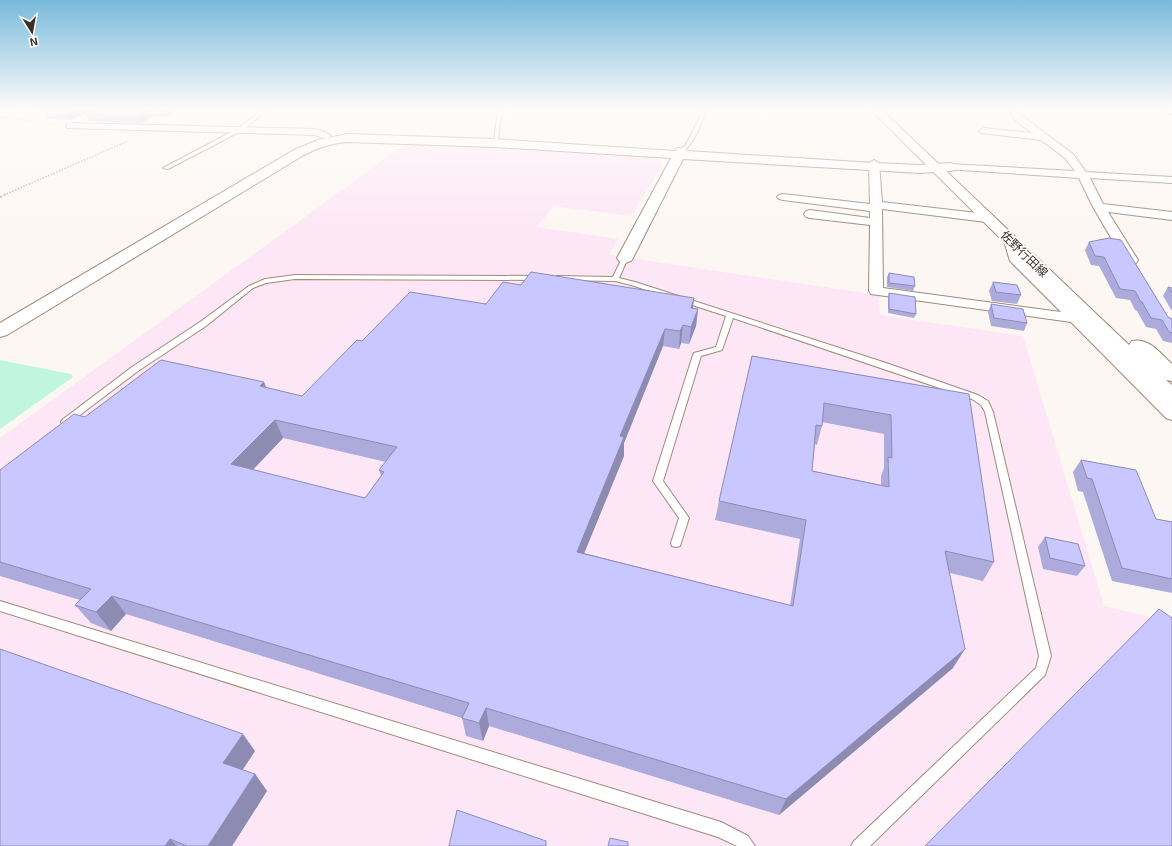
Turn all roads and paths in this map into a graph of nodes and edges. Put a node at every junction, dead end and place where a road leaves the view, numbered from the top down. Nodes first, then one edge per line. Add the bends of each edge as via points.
1 (107, 150) edge
2 (200, 150) edge
3 (293, 150) edge
4 (303, 150) edge
5 (638, 150) edge
6 (683, 150) edge
7 (923, 150) edge
8 (927, 150) edge
9 (1062, 150) edge
10 (680, 153) junction
11 (874, 165) junction
12 (942, 167) junction
13 (166, 168) dead end
14 (1082, 174) junction
15 (1172, 180) edge
16 (0, 197) edge
17 (783, 197) dead end
18 (876, 207) junction
19 (1099, 207) junction
20 (810, 214) dead end
21 (1172, 216) edge
22 (986, 218) junction
23 (876, 222) junction
24 (1010, 241) junction
25 (625, 258) joint
26 (1039, 261) junction
27 (1139, 273) edge
28 (614, 279) junction
29 (730, 315) junction
30 (1074, 318) junction
31 (0, 321) edge
32 (0, 331) edge
33 (1172, 375) edge
34 (1172, 397) edge
35 (1172, 414) edge
36 (55, 429) edge
37 (676, 543) dead end
38 (0, 606) edge
39 (747, 846) edge
40 (859, 846) edge

1 - 16 path
2 - 13 lane
3 - 31 street
4 - 32 street
5 - 10 street
6 - 10 lane
7 - 12 street, 佐野行田線
8 - 12 street, 佐野行田線
9 - 14 street
10 - 11 street
10 - 25 street
11 - 12 street via 920,169
11 - 18 street
12 - 14 street
12 - 22 street, 佐野行田線
12 - 26 street, 佐野行田線
14 - 15 street
14 - 19 street
17 - 18 street
18 - 22 street
18 - 23 street
19 - 21 street
19 - 27 street
20 - 23 street
22 - 24 street, 佐野行田線
23 - 30 street via 876,291
24 - 26 street, 佐野行田線
24 - 30 street via 1015,258
25 - 28 lane
26 - 33 street, 佐野行田線
26 - 34 street, 佐野行田線
28 - 29 lane
28 - 36 lane via 295,277 265,281 251,287
29 - 37 lane via 719,348 697,355 658,481 684,518
29 - 40 lane via 975,397 985,403 989,412 1045,656 1041,672
30 - 35 street
38 - 39 lane via 721,830 743,841

